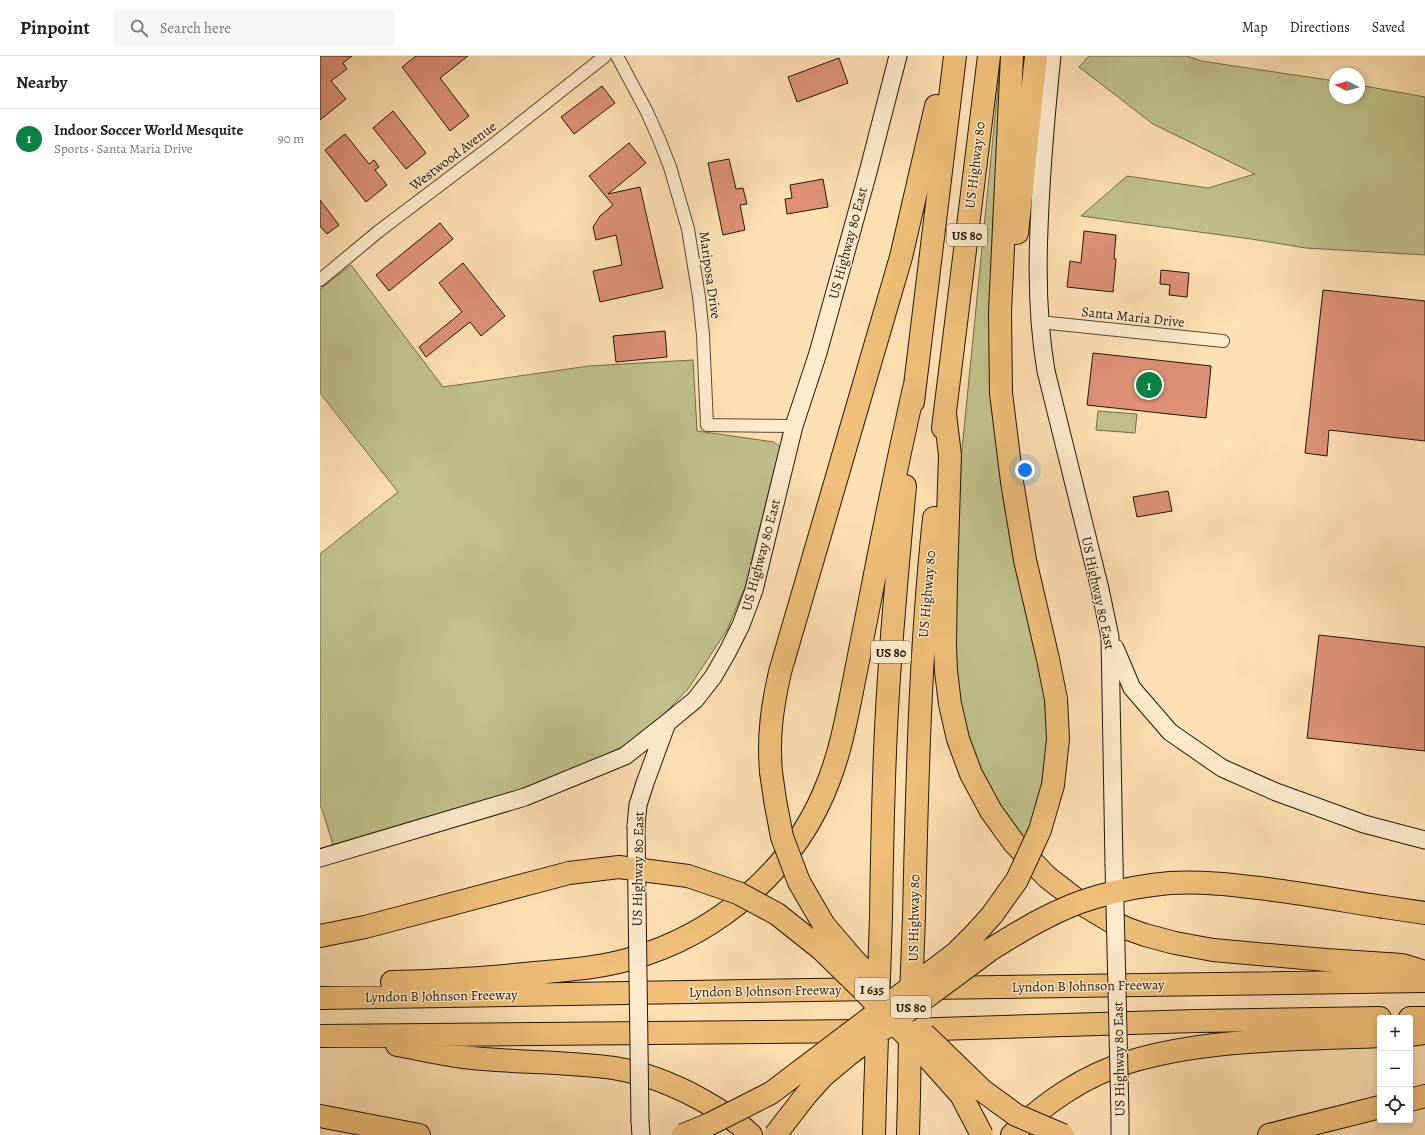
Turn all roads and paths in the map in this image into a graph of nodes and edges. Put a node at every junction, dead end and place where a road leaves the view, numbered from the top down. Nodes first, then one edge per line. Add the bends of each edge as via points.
1 (605, 56) edge
2 (617, 56) edge
3 (898, 56) edge
4 (945, 56) edge
5 (955, 56) edge
6 (989, 56) edge
7 (1012, 56) edge
8 (1036, 56) edge
9 (1052, 56) edge
10 (320, 280) edge
11 (1040, 322) junction
12 (1223, 341) dead end
13 (914, 388) junction
14 (945, 414) junction
15 (794, 426) junction
16 (1008, 441) junction
17 (1110, 636) junction
18 (667, 723) junction
19 (1425, 840) edge
20 (320, 858) edge
21 (1425, 913) edge
22 (320, 936) edge
23 (1425, 972) edge
24 (1425, 981) edge
25 (320, 989) edge
26 (320, 998) edge
27 (1377, 1018) edge
28 (1413, 1018) edge
29 (1425, 1018) edge
30 (1425, 1032) edge
31 (1413, 1034) edge
32 (320, 1036) edge
33 (343, 1036) junction
34 (1377, 1036) edge
35 (1425, 1096) edge
36 (1413, 1099) edge
37 (1377, 1108) edge
38 (320, 1116) edge
39 (640, 1129) edge
40 (1274, 1134) edge
41 (419, 1135) edge
42 (683, 1135) edge
43 (751, 1135) edge
44 (775, 1135) edge
45 (874, 1135) edge
46 (908, 1135) edge
47 (982, 1135) edge
48 (1012, 1135) edge
49 (1063, 1135) edge
50 (1120, 1135) edge

1 - 10 street, Westwood Avenue via 379,231
2 - 15 street, Mariposa Drive via 659,139 688,229 699,297 707,425
3 - 15 main road, US Highway 80 East via 818,353
4 - 49 highway, bridge via 932,125 885,317 773,700 769,746 771,772 782,837 799,882 824,925 930,1040 983,1091 1016,1115
5 - 13 highway, US 80
6 - 14 highway, US Highway 80 / US 80
7 - 16 highway via 1000,331 1001,393
8 - 16 highway via 1011,304
9 - 11 main road, US Highway 80 East via 1040,183
11 - 12 street, Santa Maria Drive
11 - 17 main road, US Highway 80 East via 1046,371
13 - 25 highway via 838,754 818,807 804,831 784,859 760,885 728,912 705,927 655,951 629,960 555,972 470,980 380,983
13 - 45 highway, US 80, bridge via 887,711
14 - 23 highway via 950,455 945,644 950,704 958,739 971,774 991,812 1014,843 1047,877 1082,904 1112,922 1158,939 1235,953 1402,965
14 - 46 highway, US Highway 80 / US 80, bridge via 925,619 917,791
15 - 18 main road, US Highway 80 East via 754,590 741,625 713,677 695,700
16 - 42 highway, bridge via 1025,560 1056,698 1058,739 1052,785 1040,830 1017,880 992,915 956,952 771,1093
17 - 19 main road via 1132,688 1170,732 1222,768 1301,802 1364,824
17 - 50 main road, US Highway 80 East, bridge
18 - 20 main road via 625,756 525,796
18 - 39 main road, US Highway 80 East, bridge via 638,805 636,826
21 - 44 highway, bridge via 1245,886 1202,883 1145,886 1095,898 1053,914 1012,936 848,1055 823,1076
22 - 47 highway, bridge via 365,927 569,873 619,867 688,876 738,893 777,914 821,949 961,1095
24 - 26 highway, Lyndon B Johnson Freeway / I 635
27 - 33 highway via 961,1029
28 - 29 highway
30 - 31 highway
32 - 33 highway
33 - 43 highway via 463,1057 616,1068 681,1089 742,1125
34 - 48 highway via 1185,1048 1128,1062 1074,1086 1027,1119
35 - 36 highway
37 - 40 highway
38 - 41 highway

